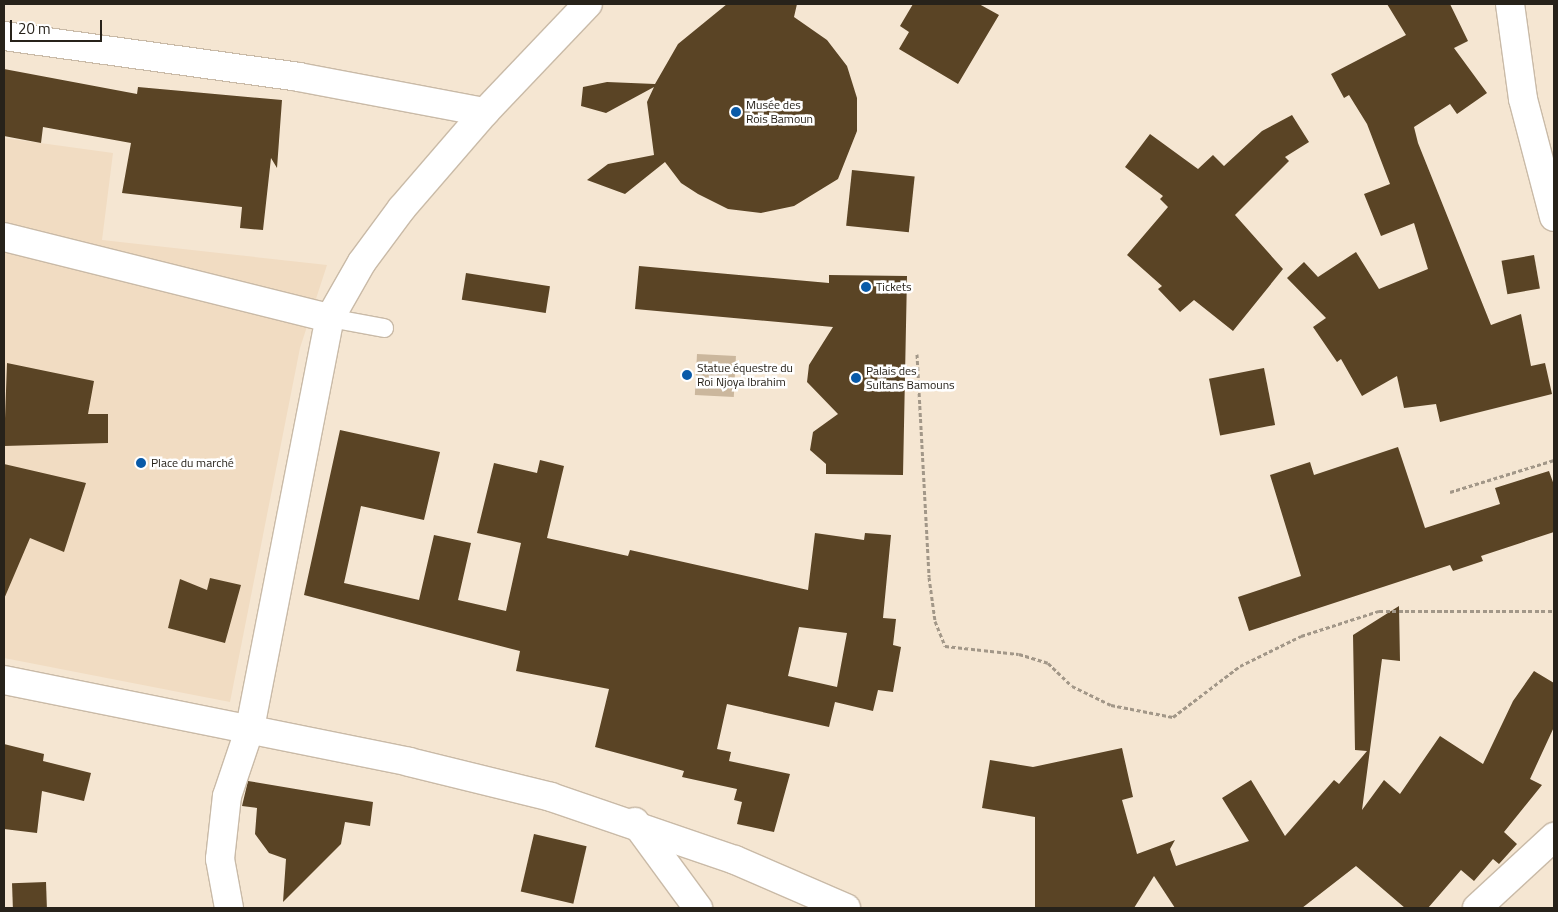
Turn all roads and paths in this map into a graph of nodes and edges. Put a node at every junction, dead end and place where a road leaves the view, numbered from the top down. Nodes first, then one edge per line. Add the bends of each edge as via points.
1 (588, 4) edge
2 (1510, 4) edge
3 (4, 36) edge
4 (485, 112) junction
5 (1554, 217) edge
6 (4, 237) edge
7 (330, 318) junction
8 (384, 328) dead end
9 (917, 354) dead end
10 (1554, 460) edge
11 (1450, 492) dead end
12 (1554, 611) edge
13 (4, 680) edge
14 (250, 728) junction
15 (635, 822) junction
16 (1554, 837) edge
17 (229, 908) edge
18 (698, 908) edge
19 (846, 908) edge
20 (1477, 908) edge

1 - 4 main road
2 - 5 main road via 1523,99
3 - 4 main road via 298,77
4 - 7 main road via 402,208 362,262
6 - 7 main road
7 - 8 lane
7 - 14 main road
9 - 12 path via 929,578 935,620 945,646 1019,654 1048,663 1072,686 1111,705 1173,717 1240,666 1302,636 1379,611
10 - 11 path
13 - 14 main road
14 - 15 main road via 409,762
14 - 17 main road via 227,796 220,858
15 - 18 main road
15 - 19 main road
16 - 20 main road

